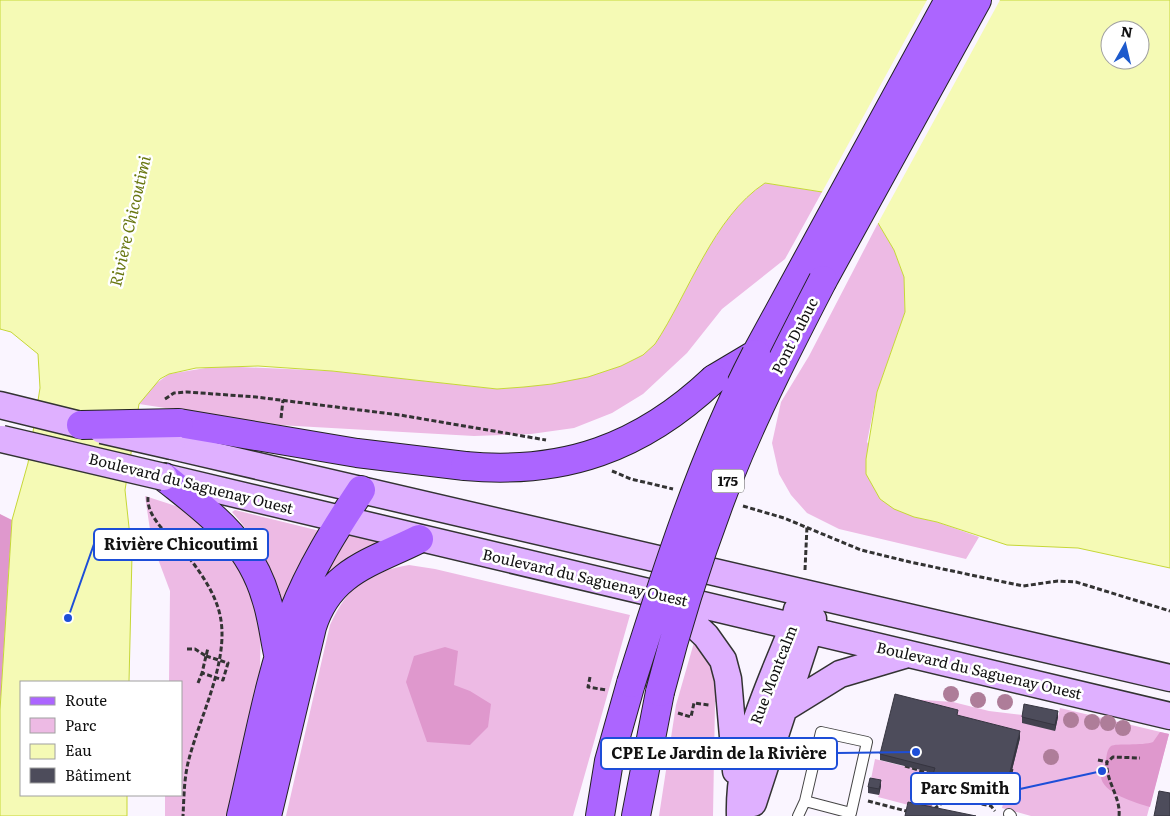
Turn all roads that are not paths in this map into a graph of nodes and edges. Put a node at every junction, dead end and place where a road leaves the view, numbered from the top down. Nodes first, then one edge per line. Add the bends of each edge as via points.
1 (949, 0) edge
2 (977, 0) edge
3 (756, 354) junction
4 (4, 406) edge
5 (171, 424) junction
6 (82, 425) joint
7 (1, 439) edge
8 (156, 487) junction
9 (361, 490) junction
10 (341, 520) junction
11 (419, 539) junction
12 (808, 587) junction
13 (664, 596) junction
14 (802, 629) junction
15 (907, 654) junction
16 (279, 661) junction
17 (1170, 678) edge
18 (785, 708) junction
19 (1170, 716) edge
20 (805, 802) junction
21 (743, 812) edge
22 (241, 816) edge
23 (267, 816) edge
24 (600, 816) edge
25 (636, 816) edge
26 (798, 816) edge

1 - 3 main road, Pont Dubuc / 175
2 - 25 main road, Pont Dubuc / 175, bridge via 823,280 761,404 730,476 692,578 666,701
3 - 5 main road, bridge via 714,380 653,427 604,451 574,461 542,466 465,466
3 - 24 main road, Pont Dubuc / 175, bridge via 734,397 621,687
4 - 6 main road
5 - 6 main road, bridge
5 - 9 main road
7 - 8 main road, Boulevard du Saguenay Ouest, bridge
8 - 10 main road, Boulevard du Saguenay Ouest
8 - 16 main road via 216,518 238,541 266,598
9 - 10 main road
9 - 12 main road
10 - 11 main road, Boulevard du Saguenay Ouest
10 - 16 main road via 308,578
11 - 13 main road, Boulevard du Saguenay Ouest
11 - 23 main road via 351,572 336,584 319,608
12 - 14 main road, Rue Montcalm
12 - 17 main road
13 - 14 main road, Boulevard du Saguenay Ouest
13 - 21 main road via 706,636 723,660
14 - 15 main road, Boulevard du Saguenay Ouest
14 - 18 main road, Rue Montcalm
14 - 21 main road, Rue Montcalm via 750,738
15 - 18 main road via 840,674
15 - 19 main road, Boulevard du Saguenay Ouest
16 - 22 main road
18 - 21 main road, Rue Montcalm
20 - 20 lane via 821,732 867,742 852,813
20 - 26 lane

